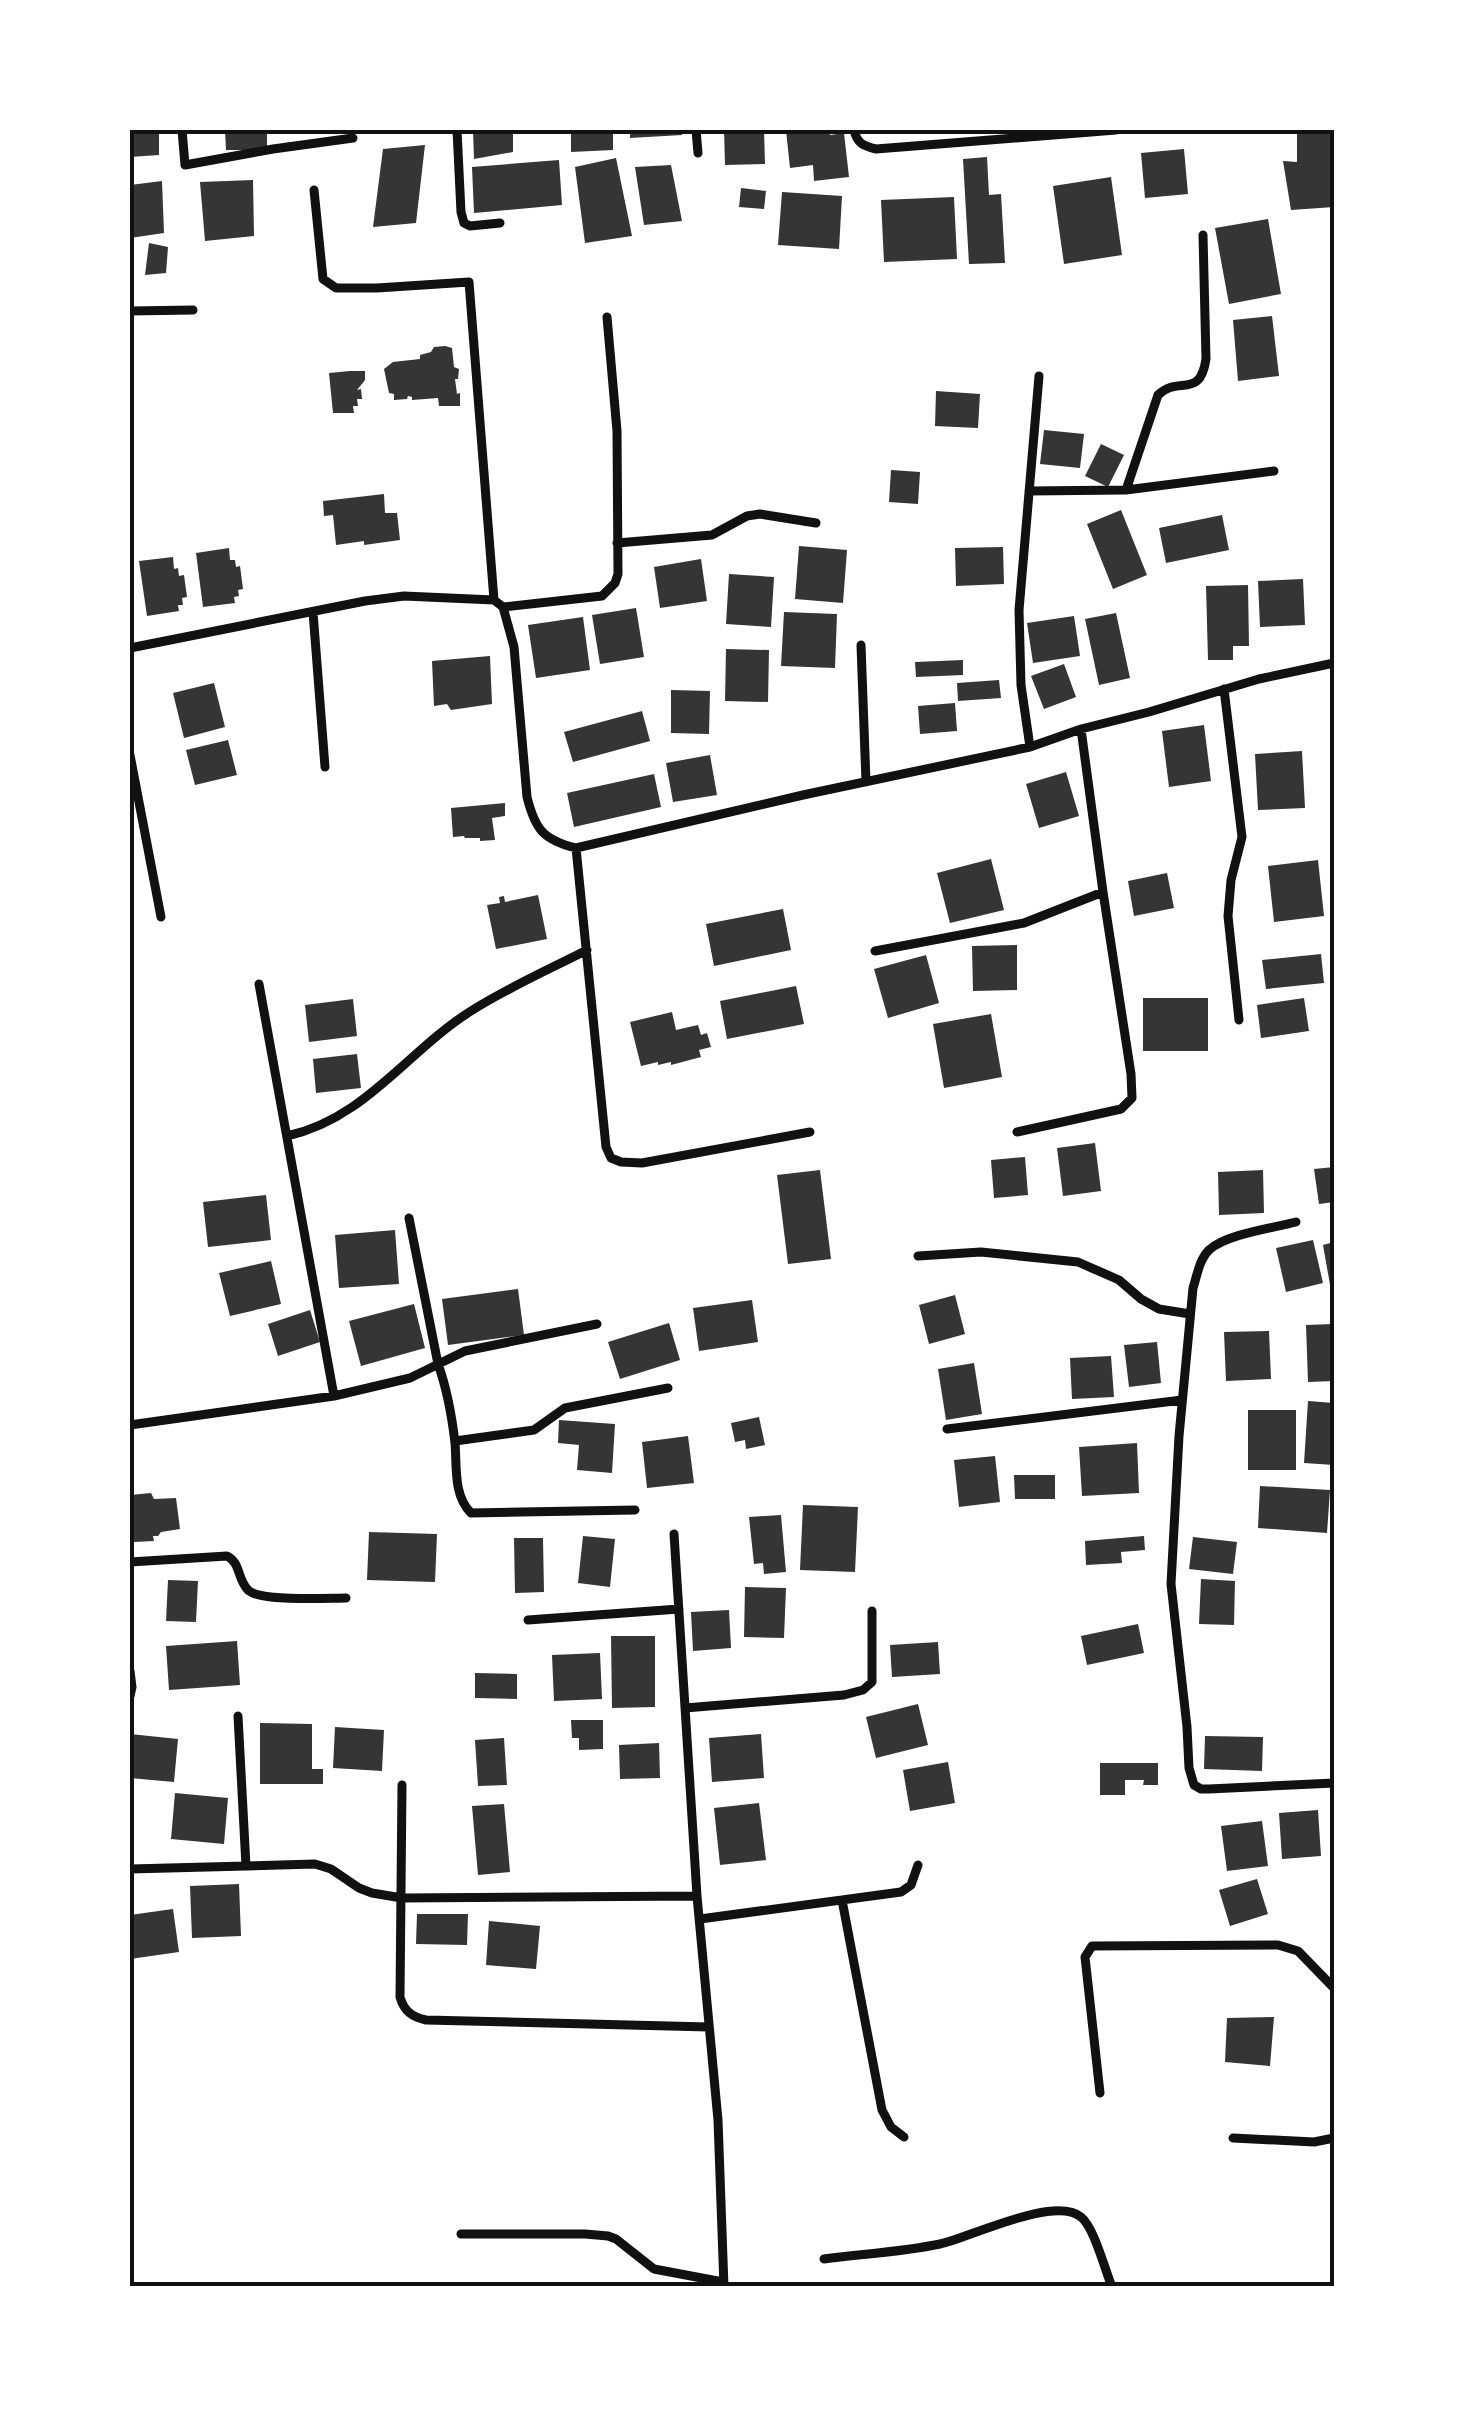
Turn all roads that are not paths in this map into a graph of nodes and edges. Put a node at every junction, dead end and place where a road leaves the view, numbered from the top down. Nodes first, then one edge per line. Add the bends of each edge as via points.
1 (182, 130) edge
2 (457, 130) edge
3 (696, 130) edge
4 (854, 130) edge
5 (1116, 130) edge
6 (353, 138) dead end
7 (698, 154) dead end
8 (314, 190) dead end
9 (500, 223) dead end
10 (1203, 235) dead end
11 (193, 310) dead end
12 (130, 311) edge
13 (607, 317) dead end
14 (1039, 376) dead end
15 (1274, 471) dead end
16 (1126, 490) junction
17 (1030, 491) junction
18 (816, 523) dead end
19 (617, 542) junction
20 (499, 604) junction
21 (313, 612) junction
22 (861, 645) dead end
23 (130, 648) edge
24 (1334, 663) edge
25 (1224, 689) junction
26 (1082, 728) junction
27 (1030, 748) junction
28 (130, 755) edge
29 (325, 767) dead end
30 (866, 782) junction
31 (576, 848) junction
32 (1103, 892) junction
33 (161, 916) dead end
34 (587, 950) junction
35 (875, 950) dead end
36 (258, 984) dead end
37 (1239, 1020) dead end
38 (810, 1132) dead end
39 (1017, 1132) dead end
40 (287, 1136) junction
41 (409, 1218) dead end
42 (1296, 1222) dead end
43 (918, 1256) dead end
44 (1190, 1314) junction
45 (597, 1324) dead end
46 (438, 1364) junction
47 (668, 1388) dead end
48 (334, 1396) junction
49 (1182, 1400) junction
50 (130, 1425) edge
51 (948, 1429) dead end
52 (454, 1441) junction
53 (635, 1510) dead end
54 (674, 1534) dead end
55 (130, 1562) edge
56 (346, 1598) dead end
57 (679, 1609) junction
58 (872, 1612) dead end
59 (528, 1620) dead end
60 (130, 1671) edge
61 (130, 1696) edge
62 (685, 1708) junction
63 (238, 1716) dead end
64 (1334, 1783) edge
65 (402, 1785) dead end
66 (918, 1865) dead end
67 (246, 1866) junction
68 (130, 1870) edge
69 (697, 1896) junction
70 (402, 1898) junction
71 (842, 1900) junction
72 (700, 1919) junction
73 (1334, 1988) edge
74 (709, 2028) junction
75 (1100, 2093) dead end
76 (904, 2138) dead end
77 (1232, 2138) dead end
78 (1334, 2138) edge
79 (461, 2234) dead end
80 (824, 2259) dead end
81 (723, 2284) edge
82 (1112, 2287) edge

1 - 6 street via 185,165
2 - 9 street via 464,223
3 - 7 street
4 - 5 street via 864,147 876,149
8 - 20 street via 323,279 336,288 469,282
10 - 16 street via 1204,373 1194,384 1158,395
11 - 12 street
13 - 19 street via 618,431
14 - 17 street
15 - 16 street
16 - 17 street
17 - 27 street via 1019,610
18 - 19 street via 760,514 712,535
19 - 20 street via 618,574 602,596
20 - 21 street via 404,596
20 - 31 street via 514,646 532,816 545,836
21 - 23 street
21 - 29 street
22 - 30 street
24 - 25 street
25 - 26 street
25 - 37 street via 1242,838 1228,916
26 - 27 street
26 - 32 street
27 - 30 street
28 - 33 street
30 - 31 street
31 - 34 street
32 - 35 street via 1024,923
32 - 39 street via 1132,1098 1121,1109
34 - 38 street via 611,1158 642,1162
34 - 40 street via 470,1012 360,1104
36 - 40 street
40 - 48 street
41 - 46 street
42 - 44 street via 1209,1250
43 - 44 street via 981,1252 1078,1262 1119,1280 1159,1309
44 - 49 street
45 - 46 street via 464,1351
46 - 48 street via 410,1378
46 - 52 street
47 - 52 street via 564,1408 534,1430
48 - 50 street
49 - 51 street
49 - 64 street via 1171,1584 1190,1778 1201,1790
52 - 53 street via 460,1496 470,1513
54 - 57 street
55 - 56 street via 227,1556 257,1596
57 - 59 street
57 - 62 street
58 - 62 street via 872,1682 863,1690
60 - 61 street
62 - 69 street
63 - 67 street
65 - 70 street
66 - 71 street via 901,1892
67 - 68 street
67 - 70 street via 315,1864 372,1893
69 - 70 street
69 - 72 street
70 - 74 street via 400,1997 416,2018
71 - 72 street
71 - 76 street via 882,2110
72 - 74 street
73 - 75 street via 1298,1950 1278,1944 1092,1946 1084,1957
74 - 81 street
77 - 78 street
79 - 81 street via 608,2236 654,2269
80 - 82 street via 938,2245 1003,2221 1076,2213 1091,2232

